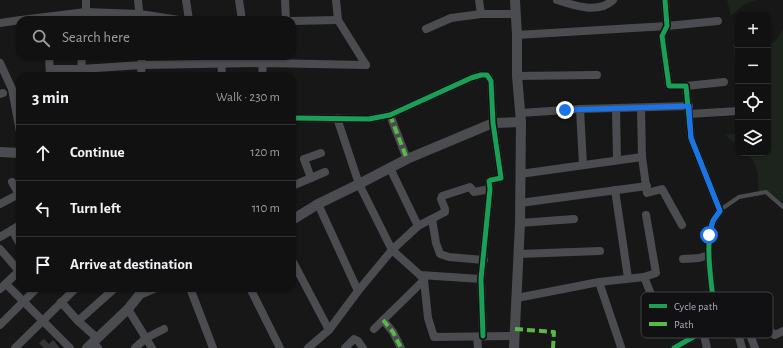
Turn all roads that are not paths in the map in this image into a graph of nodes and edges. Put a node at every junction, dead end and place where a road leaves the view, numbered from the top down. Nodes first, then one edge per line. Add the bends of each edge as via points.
1 (86, 0) edge
2 (138, 0) edge
3 (186, 0) edge
4 (239, 0) edge
5 (285, 0) edge
6 (336, 0) edge
7 (479, 0) edge
8 (515, 0) edge
9 (557, 0) edge
10 (613, 0) edge
11 (665, 0) edge
12 (481, 14) junction
13 (516, 14) junction
14 (86, 16) edge
15 (140, 16) edge
16 (188, 16) edge
17 (241, 16) edge
18 (286, 16) edge
19 (338, 20) junction
20 (16, 21) edge
21 (718, 21) dead end
22 (296, 22) edge
23 (0, 23) edge
24 (667, 26) junction
25 (426, 29) dead end
26 (517, 35) junction
27 (49, 60) edge
28 (82, 60) edge
29 (142, 60) edge
30 (221, 60) edge
31 (0, 63) edge
32 (263, 63) junction
33 (142, 65) junction
34 (50, 72) edge
35 (81, 72) edge
36 (141, 72) edge
37 (222, 72) edge
38 (262, 72) edge
39 (597, 75) dead end
40 (517, 76) junction
41 (724, 82) dead end
42 (686, 86) junction
43 (641, 108) junction
44 (580, 109) junction
45 (616, 109) junction
46 (689, 110) junction
47 (16, 111) edge
48 (735, 111) edge
49 (390, 115) junction
50 (520, 117) junction
51 (296, 118) edge
52 (337, 118) junction
53 (493, 123) junction
54 (0, 152) edge
55 (16, 153) edge
56 (320, 153) dead end
57 (642, 157) junction
58 (407, 159) junction
59 (617, 160) junction
60 (583, 165) junction
61 (390, 168) junction
62 (324, 172) dead end
63 (520, 174) junction
64 (311, 178) junction
65 (12, 182) dead end
66 (296, 184) edge
67 (359, 184) junction
68 (647, 186) junction
69 (16, 188) edge
70 (490, 189) junction
71 (615, 190) junction
72 (16, 197) edge
73 (520, 203) junction
74 (0, 204) edge
75 (318, 204) junction
76 (783, 207) edge
77 (720, 211) junction
78 (646, 215) dead end
79 (296, 218) edge
80 (432, 219) junction
81 (574, 219) dead end
82 (520, 223) junction
83 (682, 225) dead end
84 (418, 226) junction
85 (16, 227) edge
86 (12, 230) junction
87 (0, 237) edge
88 (16, 237) edge
89 (0, 249) edge
90 (392, 250) junction
91 (600, 251) dead end
92 (518, 254) junction
93 (709, 255) junction
94 (683, 259) dead end
95 (484, 260) junction
96 (16, 267) edge
97 (296, 268) edge
98 (16, 273) edge
99 (644, 277) junction
100 (422, 278) junction
101 (628, 278) junction
102 (481, 279) junction
103 (599, 282) junction
104 (3, 287) edge
105 (358, 290) junction
106 (33, 292) edge
107 (72, 292) edge
108 (110, 292) edge
109 (136, 292) edge
110 (192, 292) edge
111 (252, 292) edge
112 (650, 292) edge
113 (713, 292) edge
114 (517, 298) junction
115 (23, 302) junction
116 (61, 302) junction
117 (128, 309) junction
118 (41, 320) junction
119 (78, 320) junction
120 (383, 320) junction
121 (0, 325) edge
122 (164, 329) dead end
123 (374, 329) dead end
124 (329, 330) junction
125 (783, 331) edge
126 (773, 333) edge
127 (514, 336) junction
128 (480, 337) junction
129 (146, 338) junction
130 (691, 338) edge
131 (705, 338) edge
132 (739, 338) edge
133 (751, 338) edge
134 (94, 344) edge
135 (621, 347) edge
136 (14, 348) edge
137 (70, 348) edge
138 (135, 348) edge
139 (152, 348) edge
140 (213, 348) edge
141 (280, 348) edge
142 (308, 348) edge
143 (345, 348) edge
144 (364, 348) edge
145 (401, 348) edge
146 (478, 348) edge
147 (514, 348) edge
148 (674, 348) edge
149 (707, 348) edge
150 (742, 348) edge
151 (755, 348) edge

1 - 14 street
2 - 15 street
3 - 16 street
4 - 17 street
5 - 18 street
6 - 19 street
7 - 12 street
8 - 13 street
9 - 10 street via 598,8 608,5
11 - 24 street
12 - 13 street
12 - 25 street via 451,18
13 - 26 street
19 - 22 street
19 - 32 street via 366,65
20 - 23 street
21 - 24 street
24 - 26 street
24 - 42 street via 662,36 669,86
26 - 40 street
27 - 34 street
28 - 35 street
29 - 33 street
30 - 32 street
30 - 33 street
30 - 37 street
31 - 47 street via 12,90
32 - 38 street
33 - 35 street
33 - 36 street
34 - 35 street
39 - 40 street
40 - 50 street
41 - 42 street
42 - 46 street
43 - 45 street
43 - 46 street
43 - 57 street
44 - 45 street
44 - 50 street
44 - 60 street
45 - 59 street
46 - 48 street
46 - 77 street via 691,138
49 - 52 street via 368,119
49 - 53 street via 485,74 491,81
49 - 58 street
50 - 53 street
50 - 63 street
51 - 52 street
52 - 67 street
53 - 58 street
53 - 70 street via 501,178 489,181
54 - 55 street
56 - 64 street via 304,159
57 - 59 street
57 - 68 street
58 - 61 street
59 - 60 street
60 - 63 street
61 - 67 street
61 - 84 street
62 - 64 street
63 - 73 street
64 - 66 street
65 - 69 street
67 - 75 street
67 - 90 street
68 - 71 street
68 - 83 street via 647,193 662,189
70 - 80 street via 474,192 470,187 442,196 445,210
70 - 95 street
71 - 73 street
71 - 101 street
72 - 74 street
73 - 82 street
75 - 79 street
75 - 105 street
76 - 77 lane via 766,192 739,197
77 - 93 street via 713,221 709,235
78 - 99 street via 656,272
80 - 84 street
80 - 95 street via 440,254
81 - 82 street
82 - 92 street
84 - 90 street
85 - 86 street
86 - 87 street
86 - 88 street
89 - 96 street
90 - 100 street
90 - 105 street
91 - 92 street
92 - 114 street
93 - 94 street
93 - 113 street
95 - 102 street
97 - 124 street
98 - 104 street
99 - 101 street
99 - 112 street
100 - 102 street
100 - 120 street
100 - 128 street via 428,318 434,337
101 - 103 street
102 - 128 street
103 - 114 street
103 - 135 street
104 - 115 street
105 - 124 street
106 - 115 street
107 - 116 street
108 - 119 street
109 - 117 street
110 - 140 street
111 - 141 street
114 - 127 street
115 - 118 street
115 - 121 street
116 - 118 street
116 - 119 street
117 - 129 street
117 - 134 street
118 - 136 street
118 - 137 street
119 - 134 street
120 - 123 street
120 - 145 street
122 - 129 street
124 - 142 street
125 - 126 street
127 - 128 street
127 - 147 street
128 - 146 street
129 - 138 street
129 - 139 street
130 - 148 street
131 - 149 street
132 - 150 street
133 - 151 street
143 - 144 street via 354,339

